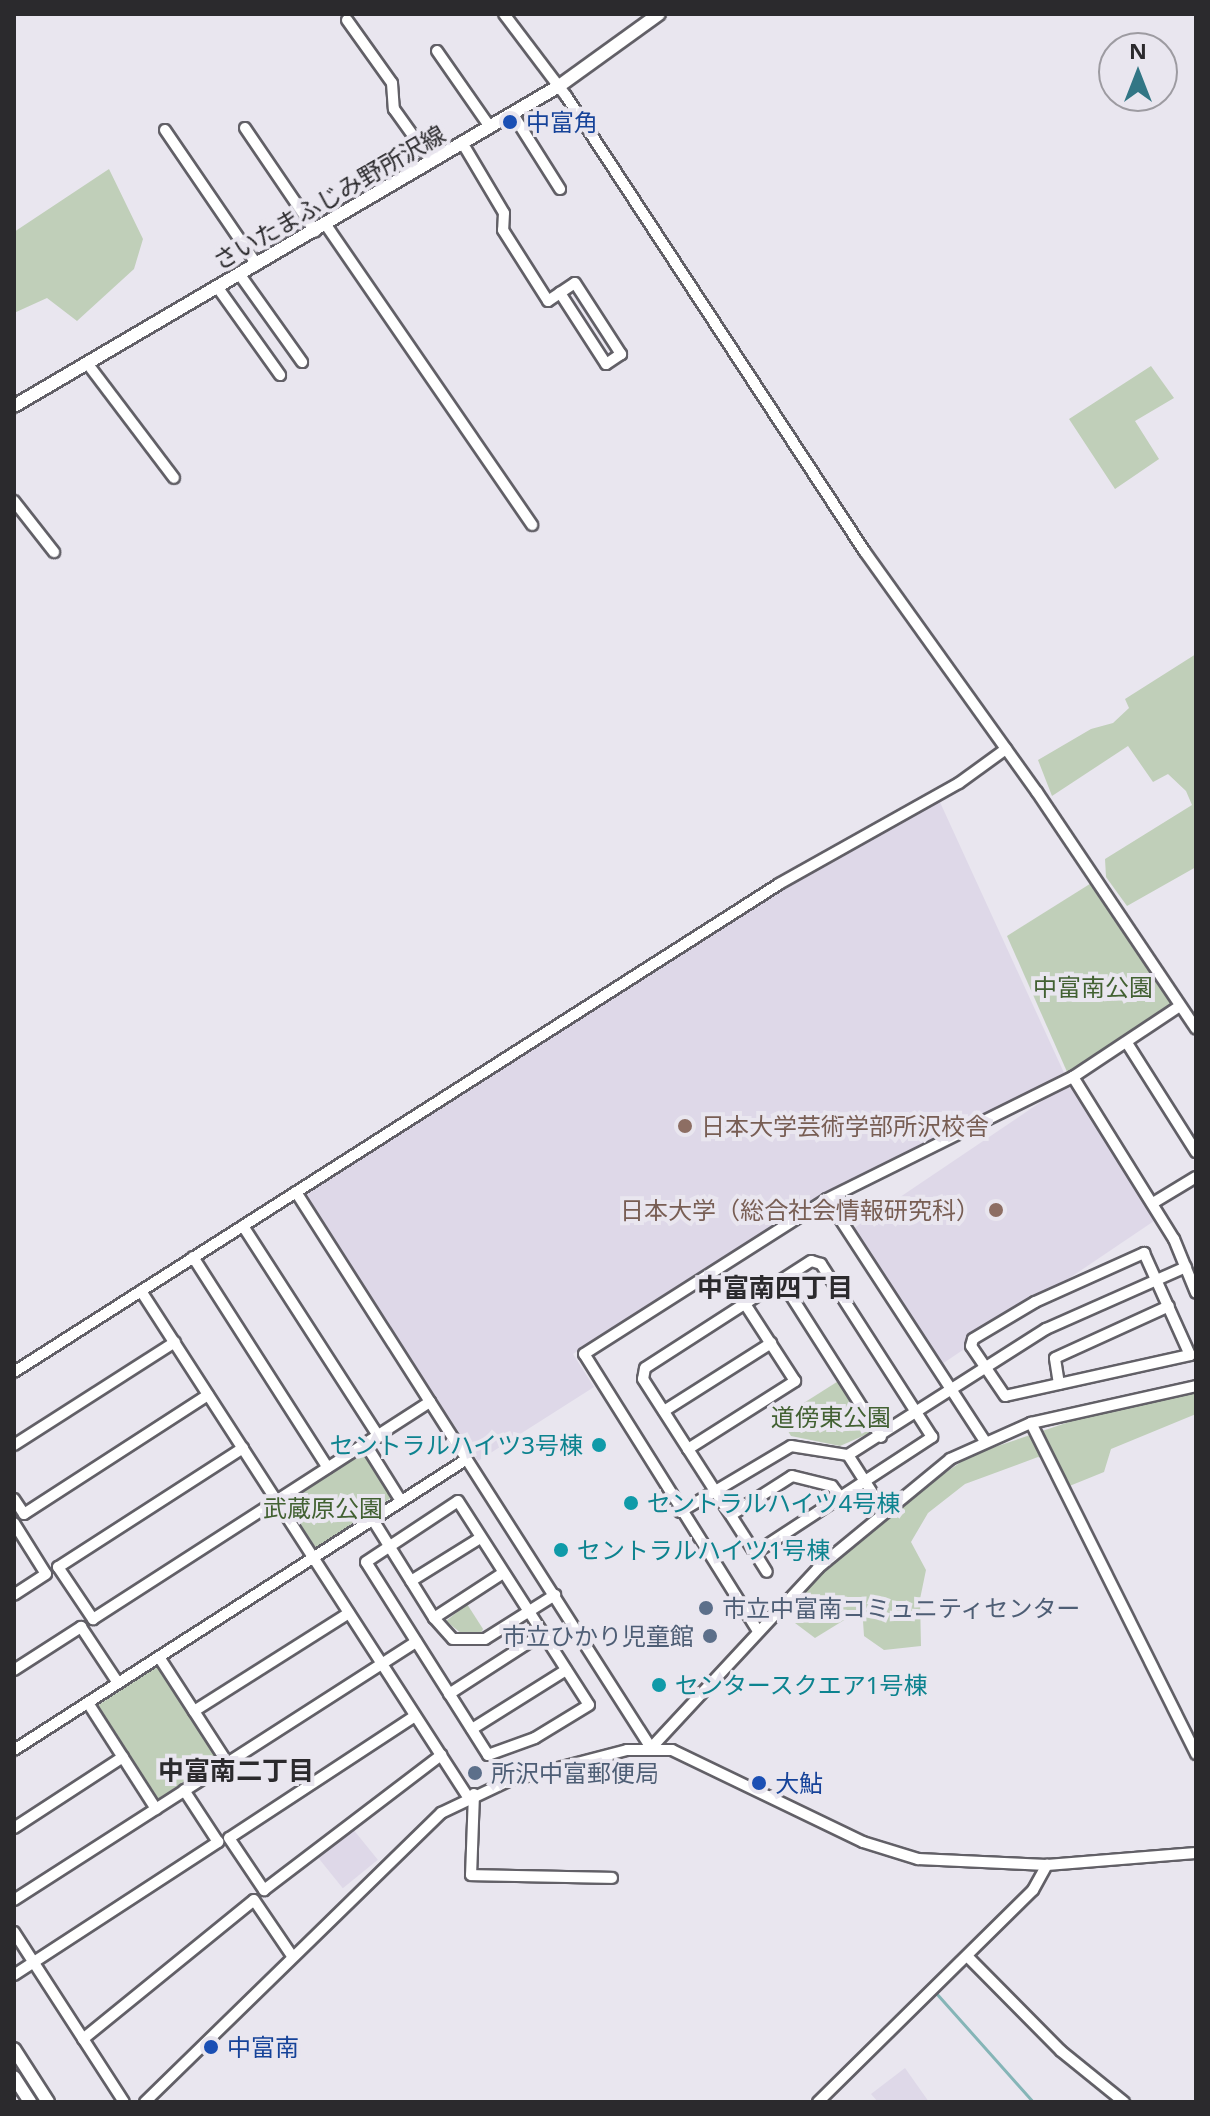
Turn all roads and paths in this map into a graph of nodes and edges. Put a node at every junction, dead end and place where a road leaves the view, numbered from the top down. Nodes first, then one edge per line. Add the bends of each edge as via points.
1 (504, 14) edge
2 (659, 14) edge
3 (347, 20) dead end
4 (437, 51) dead end
5 (559, 86) junction
6 (512, 113) junction
7 (490, 127) junction
8 (245, 128) dead end
9 (165, 130) dead end
10 (463, 144) junction
11 (432, 162) junction
12 (560, 189) dead end
13 (321, 228) junction
14 (257, 265) junction
15 (240, 275) junction
16 (218, 288) junction
17 (560, 293) junction
18 (302, 362) dead end
19 (87, 363) junction
20 (280, 375) dead end
21 (14, 406) edge
22 (174, 478) dead end
23 (14, 501) edge
24 (532, 525) dead end
25 (54, 552) dead end
26 (1006, 749) junction
27 (1180, 1006) junction
28 (1196, 1029) edge
29 (1127, 1043) junction
30 (1073, 1077) junction
31 (1196, 1152) edge
32 (1196, 1177) edge
33 (296, 1192) junction
34 (827, 1199) junction
35 (1153, 1203) junction
36 (243, 1226) junction
37 (193, 1257) junction
38 (1186, 1267) junction
39 (781, 1280) junction
40 (1158, 1280) junction
41 (141, 1291) junction
42 (1196, 1293) edge
43 (745, 1304) junction
44 (1169, 1306) junction
45 (175, 1342) junction
46 (771, 1343) junction
47 (986, 1369) junction
48 (14, 1372) edge
49 (1059, 1384) junction
50 (1196, 1386) edge
51 (952, 1391) junction
52 (208, 1395) junction
53 (430, 1402) junction
54 (664, 1411) junction
55 (918, 1414) junction
56 (1031, 1423) junction
57 (379, 1437) junction
58 (881, 1437) junction
59 (985, 1441) junction
60 (14, 1445) edge
61 (366, 1445) junction
62 (243, 1448) junction
63 (688, 1449) junction
64 (848, 1455) junction
65 (467, 1459) junction
66 (328, 1468) junction
67 (865, 1482) junction
68 (715, 1490) junction
69 (841, 1498) junction
70 (14, 1499) edge
71 (276, 1501) junction
72 (401, 1501) junction
73 (884, 1511) junction
74 (680, 1512) junction
75 (731, 1515) junction
76 (373, 1520) junction
77 (14, 1523) edge
78 (480, 1538) junction
79 (389, 1545) junction
80 (755, 1553) junction
81 (312, 1558) junction
82 (767, 1572) dead end
83 (503, 1573) junction
84 (411, 1581) junction
85 (14, 1595) edge
86 (555, 1595) junction
87 (528, 1612) junction
88 (349, 1613) junction
89 (434, 1618) junction
90 (758, 1631) junction
91 (542, 1634) junction
92 (416, 1642) junction
93 (159, 1657) junction
94 (381, 1664) junction
95 (14, 1670) edge
96 (566, 1670) junction
97 (118, 1683) junction
98 (449, 1694) junction
99 (88, 1703) junction
100 (194, 1711) junction
101 (415, 1716) junction
102 (472, 1729) junction
103 (651, 1748) junction
104 (14, 1750) edge
105 (1196, 1754) edge
106 (441, 1755) junction
107 (123, 1757) junction
108 (227, 1762) junction
109 (184, 1790) junction
110 (471, 1795) junction
111 (156, 1809) junction
112 (14, 1828) edge
113 (1196, 1853) edge
114 (1047, 1865) junction
115 (612, 1878) dead end
116 (14, 1900) edge
117 (14, 1932) edge
118 (292, 1956) junction
119 (967, 1956) junction
120 (34, 1963) junction
121 (14, 1975) edge
122 (83, 2039) junction
123 (14, 2049) edge
124 (14, 2077) edge
125 (30, 2102) edge
126 (48, 2102) edge
127 (124, 2102) edge
128 (145, 2102) edge
129 (818, 2102) edge
130 (1124, 2102) edge

1 - 5 street
2 - 5 main road, さいたまふじみ野所沢線
3 - 11 street via 392,83 394,109
4 - 7 street
5 - 6 main road, さいたまふじみ野所沢線
5 - 26 street via 865,552
6 - 7 main road, さいたまふじみ野所沢線
6 - 12 street
7 - 10 main road, さいたまふじみ野所沢線
8 - 13 street
9 - 14 street
10 - 11 main road, さいたまふじみ野所沢線
10 - 17 street via 504,213 503,230 548,301
11 - 13 main road, さいたまふじみ野所沢線
13 - 14 main road, さいたまふじみ野所沢線
13 - 24 street
14 - 15 main road, さいたまふじみ野所沢線
15 - 16 main road, さいたまふじみ野所沢線
15 - 18 street
16 - 19 main road, さいたまふじみ野所沢線
16 - 20 street
17 - 17 street via 606,364 621,354 575,283
19 - 21 main road, さいたまふじみ野所沢線
19 - 22 street
23 - 25 street
26 - 27 street
26 - 33 street via 959,783 779,884
27 - 28 street
27 - 29 street
29 - 30 street
29 - 31 street
30 - 34 street
30 - 35 street
32 - 35 street
33 - 36 street
33 - 53 street
34 - 51 street
34 - 74 street via 583,1356
35 - 38 street
36 - 37 street
36 - 57 street
37 - 41 street
37 - 66 street
38 - 40 street
38 - 42 street
39 - 43 street
39 - 55 street via 811,1261 821,1264
39 - 58 street
40 - 44 street
40 - 47 street via 1046,1329
40 - 47 street via 1144,1253 1035,1302 973,1339 971,1346
41 - 45 street
41 - 48 street
43 - 46 street
43 - 54 street via 645,1368 643,1379
44 - 49 street via 1055,1358
44 - 49 street via 1190,1355
45 - 52 street
45 - 60 street
46 - 54 street
46 - 63 street via 795,1381
47 - 49 street via 1005,1396
47 - 51 street
50 - 56 street
51 - 55 street
51 - 59 street
52 - 62 street
52 - 70 street via 24,1514
53 - 57 street
53 - 65 street
54 - 63 street
55 - 58 street
55 - 67 street via 932,1437
56 - 59 street
56 - 105 street
57 - 61 street
58 - 64 street
59 - 73 street via 950,1459
61 - 66 street
61 - 72 street
62 - 71 street
62 - 71 street via 58,1567 93,1619
63 - 68 street
64 - 67 street
64 - 68 street via 785,1447
65 - 72 street
65 - 86 street
66 - 71 street
67 - 69 street
67 - 73 street
68 - 74 street
68 - 75 street
69 - 75 street via 832,1486 792,1476
69 - 80 street
71 - 81 street
72 - 76 street
73 - 90 street via 818,1568
74 - 90 street
75 - 80 street
76 - 79 street
76 - 81 street
77 - 85 street via 46,1574
78 - 79 street via 458,1501
78 - 83 street
78 - 84 street
79 - 84 street
79 - 92 street via 366,1562
80 - 82 street
81 - 88 street
81 - 93 street
83 - 87 street
83 - 89 street
84 - 89 street
86 - 87 street
86 - 103 street
87 - 89 street via 474,1642 453,1639
87 - 91 street
88 - 94 street
88 - 100 street
90 - 103 street
91 - 96 street
91 - 98 street
92 - 94 street
92 - 98 street
93 - 97 street
93 - 100 street
94 - 101 street
94 - 108 street
95 - 97 street via 81,1627
96 - 102 street
96 - 102 street via 589,1705 535,1738 488,1755
97 - 99 street
98 - 102 street
99 - 104 street
99 - 107 street
100 - 108 street
101 - 106 street
101 - 106 street via 229,1838 264,1890
103 - 110 street
103 - 114 street via 686,1756 883,1851 918,1859
106 - 110 street
107 - 111 street
107 - 112 street
108 - 109 street
109 - 111 street
109 - 120 street via 218,1842
110 - 115 street via 471,1875
110 - 118 street via 424,1826
111 - 116 street
113 - 114 street
114 - 119 street via 1041,1881
117 - 120 street
118 - 122 street via 254,1900
118 - 128 street
119 - 129 street
119 - 130 street via 1061,2051
120 - 121 street
120 - 122 street
122 - 127 street
123 - 126 main road
124 - 125 main road

